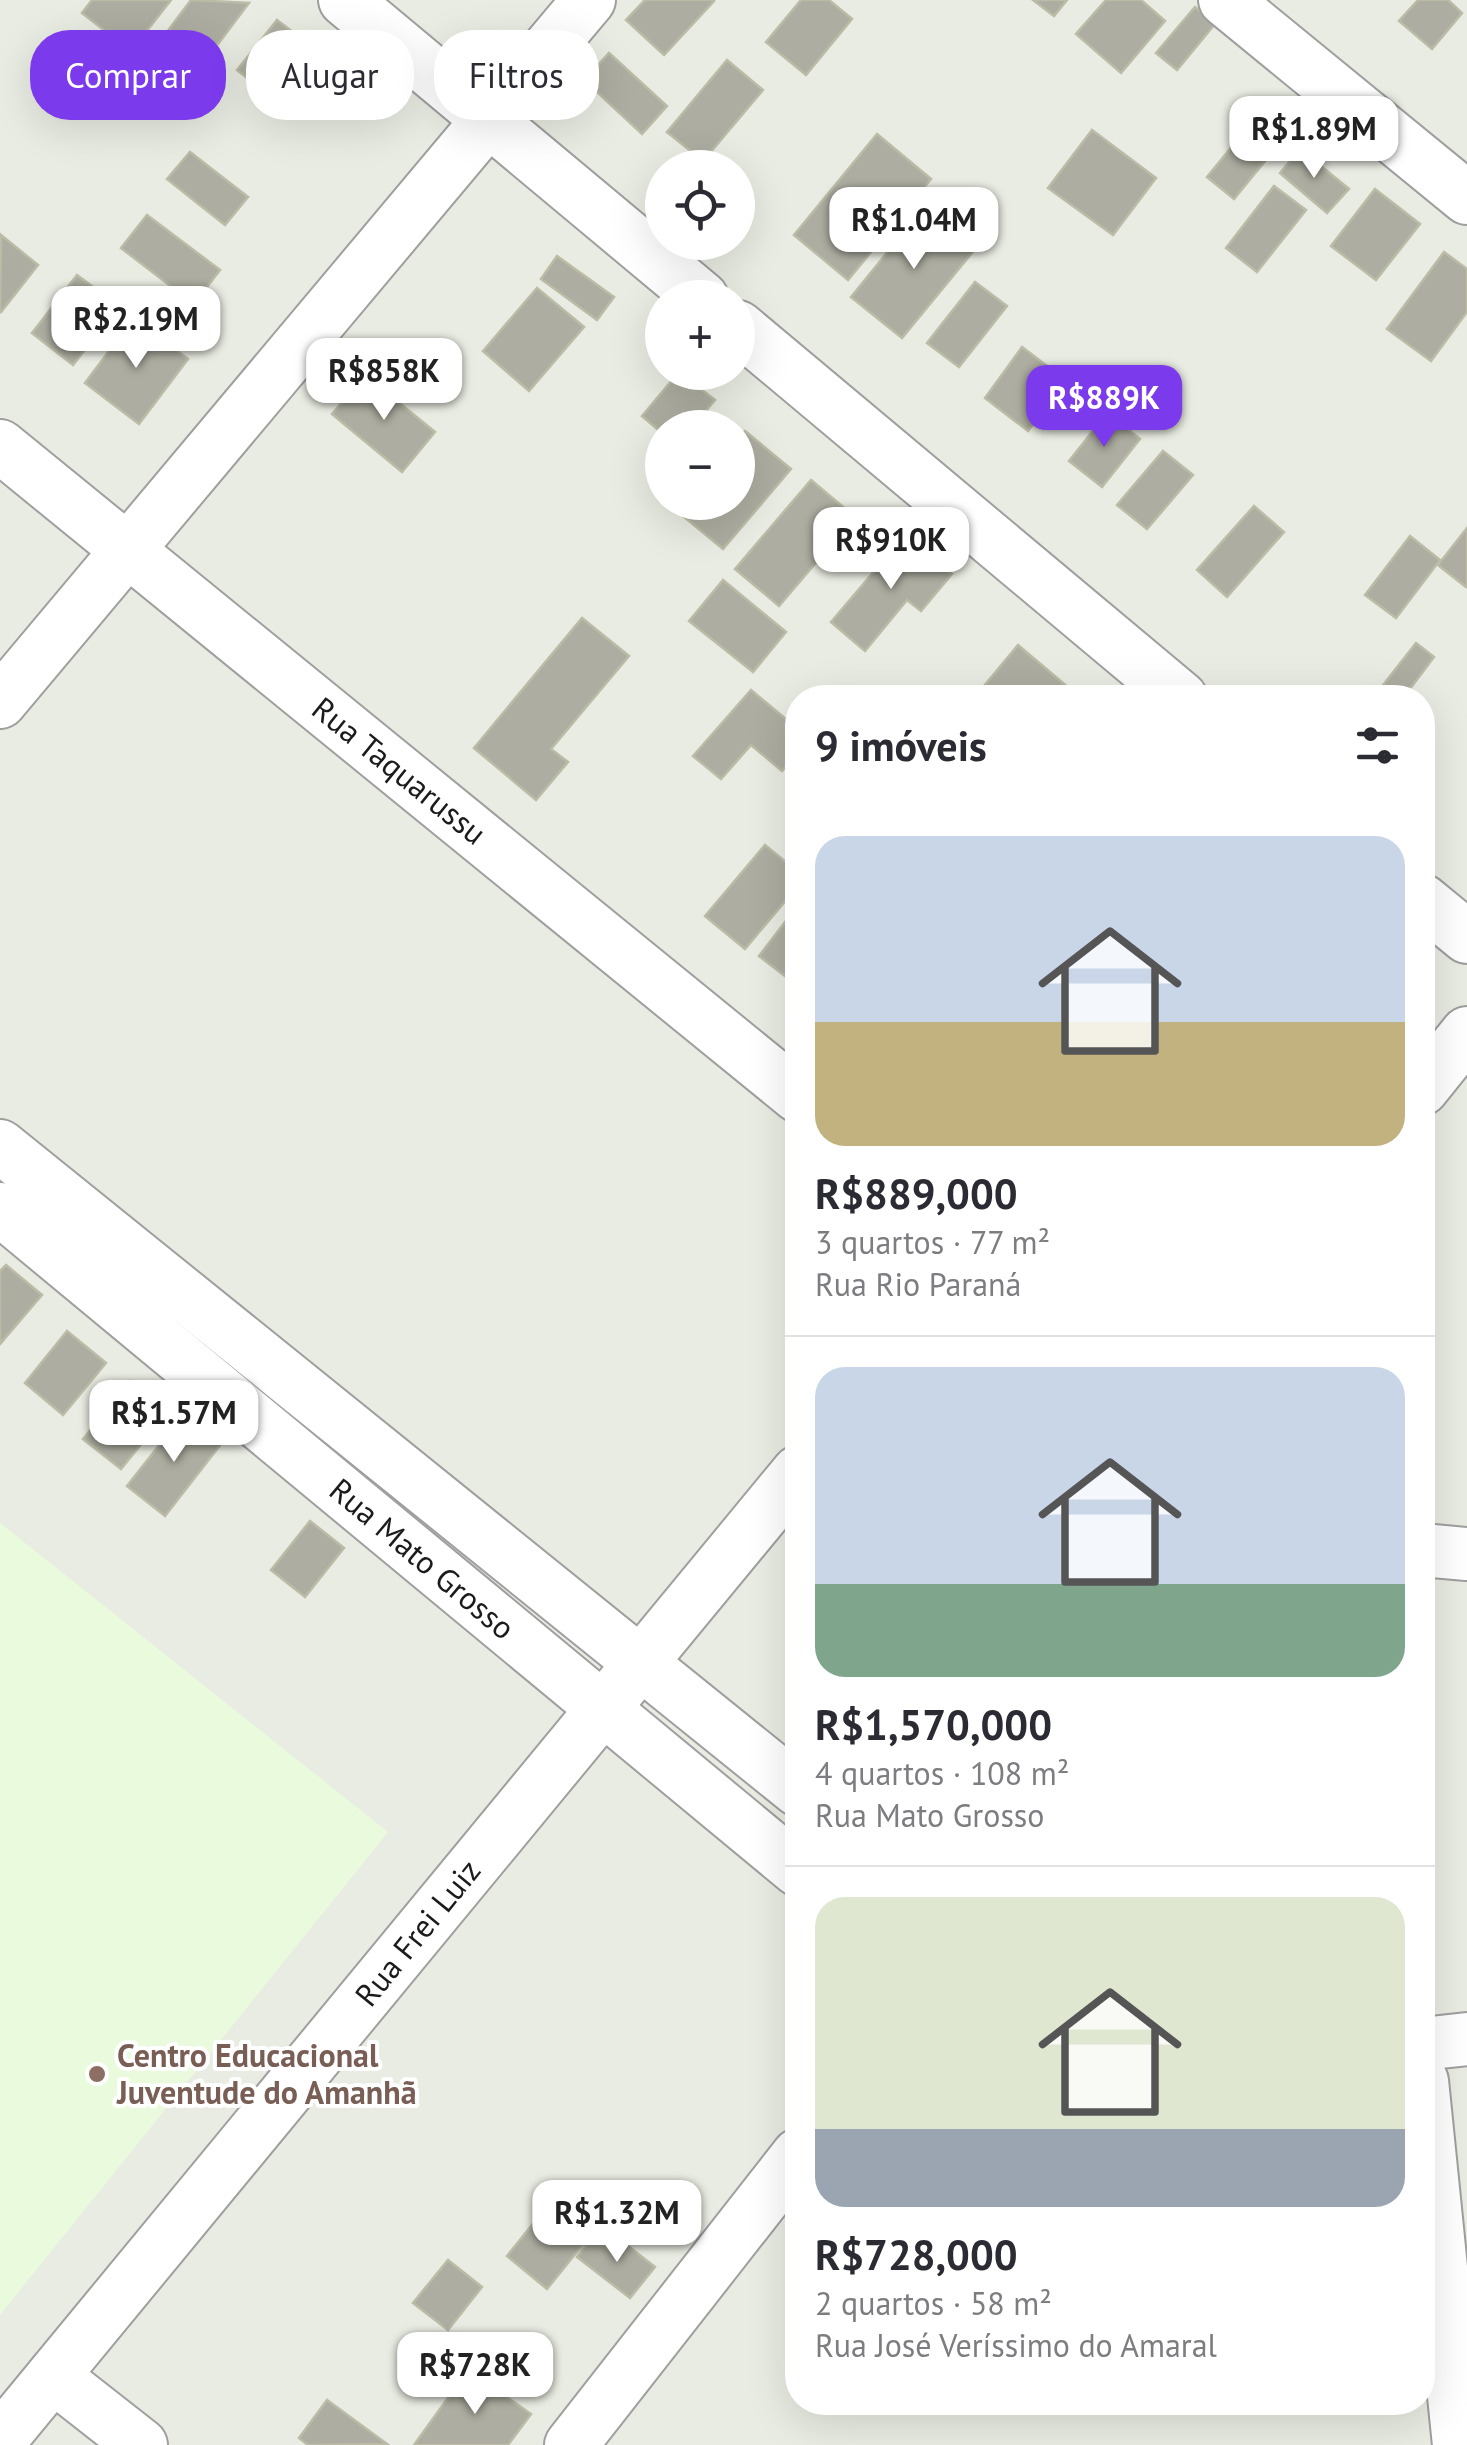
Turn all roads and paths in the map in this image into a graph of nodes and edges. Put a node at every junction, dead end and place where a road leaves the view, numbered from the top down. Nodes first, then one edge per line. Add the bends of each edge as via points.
1 (345, 0) edge
2 (589, 0) edge
3 (1225, 0) edge
4 (564, 30) edge
5 (434, 74) edge
6 (488, 120) edge
7 (490, 120) edge
8 (1467, 198) edge
9 (681, 280) edge
10 (755, 341) edge
11 (0, 446) edge
12 (126, 549) junction
13 (1165, 685) edge
14 (0, 702) edge
15 (1435, 911) edge
16 (1467, 937) edge
17 (1467, 1034) edge
18 (1435, 1072) edge
19 (785, 1085) edge
20 (0, 1146) edge
21 (0, 1209) edge
22 (785, 1488) edge
23 (1435, 1551) edge
24 (1467, 1554) edge
25 (641, 1663) junction
26 (600, 1711) junction
27 (785, 1779) edge
28 (785, 1860) edge
29 (1467, 2039) edge
30 (1435, 2043) edge
31 (1435, 2121) edge
32 (785, 2172) edge
33 (54, 2376) junction
34 (0, 2440) edge
35 (141, 2445) edge
36 (571, 2445) edge
37 (1460, 2445) edge

1 - 5 street
2 - 4 street
3 - 8 street
6 - 12 street
7 - 9 street
10 - 13 street
11 - 12 street, Rua Taquarussu
12 - 14 street
12 - 19 street, Rua Taquarussu
15 - 16 street
17 - 18 street
20 - 25 street, Rua Mato Grosso
21 - 26 street, Rua Mato Grosso
22 - 25 street, Rua Frei Luiz
23 - 24 street
25 - 26 street, Rua Frei Luiz
25 - 27 street, Rua Mato Grosso
26 - 28 street, Rua Mato Grosso
26 - 33 street, Rua Frei Luiz
29 - 30 street
31 - 37 street
32 - 36 street
33 - 34 street, Rua Frei Luiz
33 - 35 street

